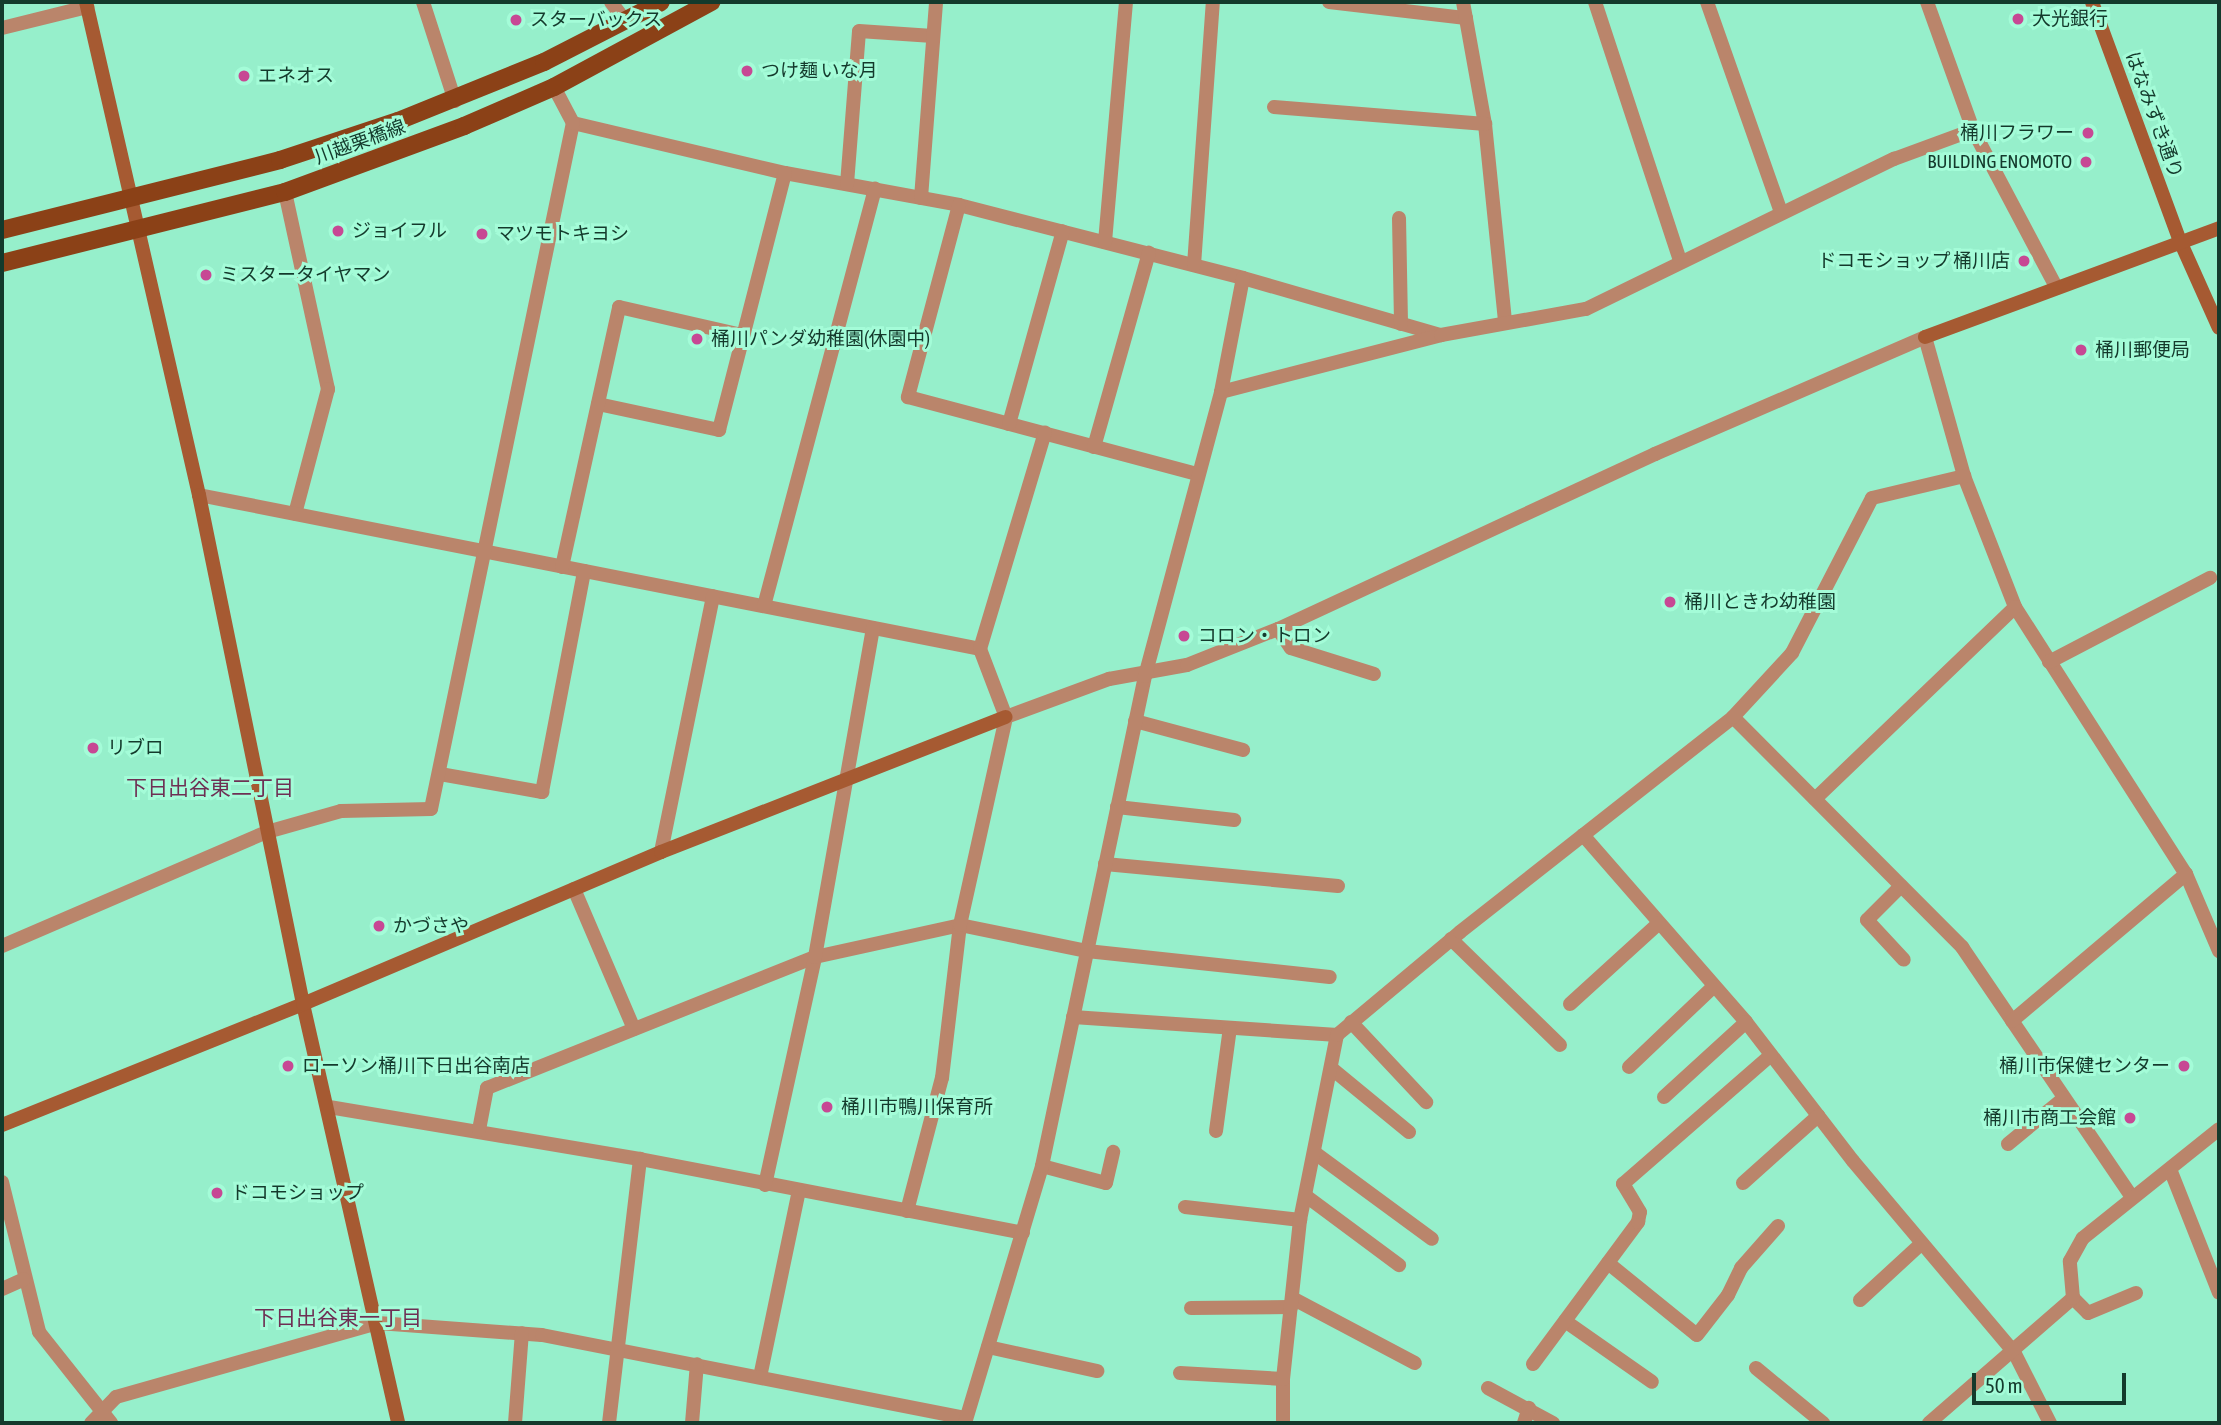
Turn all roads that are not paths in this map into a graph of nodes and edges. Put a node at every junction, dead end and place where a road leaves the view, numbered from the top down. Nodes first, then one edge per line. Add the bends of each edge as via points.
1 (423, 2) edge
2 (611, 2) edge
3 (661, 2) edge
4 (711, 2) edge
5 (936, 2) edge
6 (1126, 2) edge
7 (1213, 2) edge
8 (1329, 2) edge
9 (1463, 2) edge
10 (1595, 2) edge
11 (1707, 2) edge
12 (1927, 2) edge
13 (2091, 2) edge
14 (86, 5) edge
15 (1466, 18) junction
16 (626, 22) junction
17 (2, 28) edge
18 (933, 36) junction
19 (554, 86) junction
20 (455, 101) junction
21 (1274, 107) dead end
22 (573, 123) junction
23 (1485, 124) junction
24 (1973, 130) junction
25 (785, 173) junction
26 (847, 184) junction
27 (875, 189) junction
28 (285, 192) junction
29 (921, 198) junction
30 (133, 201) junction
31 (959, 205) junction
32 (1781, 212) junction
33 (1399, 218) dead end
34 (2219, 228) edge
35 (2, 230) edge
36 (140, 230) junction
37 (1063, 231) junction
38 (2180, 241) junction
39 (1105, 242) junction
40 (1149, 253) junction
41 (1679, 261) junction
42 (2, 263) edge
43 (1195, 265) junction
44 (1243, 278) junction
45 (2056, 287) junction
46 (1505, 322) junction
47 (1401, 324) junction
48 (2219, 328) edge
49 (741, 335) junction
50 (1441, 335) junction
51 (1925, 337) junction
52 (1221, 392) junction
53 (598, 404) junction
54 (1009, 424) junction
55 (1045, 433) junction
56 (1094, 447) junction
57 (1198, 474) junction
58 (1964, 477) junction
59 (199, 495) junction
60 (295, 514) junction
61 (482, 551) junction
62 (562, 567) junction
63 (584, 571) junction
64 (2210, 578) dead end
65 (713, 596) junction
66 (764, 606) junction
67 (2015, 607) junction
68 (873, 628) junction
69 (1278, 629) junction
70 (980, 649) junction
71 (2049, 662) junction
72 (1374, 674) dead end
73 (1145, 676) junction
74 (1006, 717) junction
75 (1733, 717) junction
76 (1135, 721) junction
77 (1243, 750) dead end
78 (440, 774) junction
79 (845, 782) junction
80 (1815, 799) junction
81 (1117, 807) junction
82 (1234, 820) dead end
83 (267, 832) junction
84 (1583, 835) junction
85 (661, 852) junction
86 (1105, 864) junction
87 (2186, 874) junction
88 (1338, 886) dead end
89 (1901, 886) junction
90 (574, 889) junction
91 (1659, 923) junction
92 (960, 925) junction
93 (1451, 939) junction
94 (2, 946) edge
95 (1087, 951) junction
96 (2219, 951) edge
97 (816, 957) junction
98 (1904, 960) dead end
99 (1330, 977) dead end
100 (1714, 986) junction
101 (303, 1004) junction
102 (1570, 1004) dead end
103 (1073, 1017) junction
104 (2012, 1021) junction
105 (1351, 1022) junction
106 (1746, 1022) junction
107 (1230, 1027) junction
108 (634, 1029) junction
109 (1337, 1035) junction
110 (1560, 1045) dead end
111 (1771, 1055) junction
112 (1629, 1067) dead end
113 (1331, 1068) junction
114 (1664, 1097) dead end
115 (2064, 1098) junction
116 (1426, 1102) dead end
117 (329, 1107) junction
118 (1818, 1116) junction
119 (2, 1125) edge
120 (2219, 1129) edge
121 (479, 1130) junction
122 (1216, 1131) dead end
123 (1409, 1132) dead end
124 (2008, 1144) dead end
125 (1114, 1152) dead end
126 (1315, 1153) junction
127 (640, 1159) junction
128 (1042, 1166) junction
129 (2169, 1169) junction
130 (2, 1182) edge
131 (1743, 1183) dead end
132 (765, 1185) junction
133 (799, 1191) junction
134 (1306, 1195) junction
135 (2131, 1196) junction
136 (1185, 1207) dead end
137 (907, 1211) junction
138 (1300, 1220) junction
139 (1778, 1226) dead end
140 (1023, 1233) junction
141 (1432, 1240) dead end
142 (1922, 1243) junction
143 (1608, 1262) junction
144 (1399, 1265) dead end
145 (24, 1279) junction
146 (2, 1289) edge
147 (2136, 1293) dead end
148 (2219, 1293) edge
149 (2073, 1298) junction
150 (1860, 1300) dead end
151 (1291, 1303) junction
152 (1191, 1308) dead end
153 (1564, 1321) junction
154 (378, 1323) junction
155 (522, 1333) junction
156 (988, 1347) junction
157 (619, 1349) junction
158 (2014, 1352) junction
159 (1415, 1363) dead end
160 (697, 1364) junction
161 (1533, 1364) dead end
162 (1756, 1368) dead end
163 (1097, 1371) dead end
164 (1180, 1373) dead end
165 (760, 1377) junction
166 (1283, 1379) junction
167 (1652, 1382) dead end
168 (1488, 1388) dead end
169 (1529, 1408) junction
170 (106, 1417) edge
171 (966, 1421) edge
172 (92, 1423) edge
173 (398, 1423) edge
174 (515, 1423) edge
175 (609, 1423) edge
176 (692, 1423) edge
177 (1283, 1423) edge
178 (1524, 1423) edge
179 (1553, 1423) edge
180 (1823, 1423) edge
181 (1929, 1423) edge
182 (2050, 1423) edge

1 - 20 street
2 - 16 street
3 - 16 main road, 川越栗橋線
4 - 19 main road, 川越栗橋線
5 - 18 street
6 - 39 street
7 - 43 street
8 - 15 street
9 - 15 street
10 - 41 street
11 - 32 street
12 - 24 street
13 - 38 street, はなみずき通り
14 - 17 street
14 - 30 street
15 - 23 street
16 - 20 main road, 川越栗橋線
18 - 26 street via 859,32
18 - 29 street
19 - 22 street
19 - 28 main road, 川越栗橋線 via 464,126
20 - 30 main road, 川越栗橋線 via 280,160
21 - 23 street
22 - 25 street
22 - 61 street
23 - 46 street
24 - 32 street via 1894,159
24 - 45 street
25 - 26 street
25 - 49 street
26 - 27 street
27 - 29 street
27 - 66 street
28 - 36 main road, 川越栗橋線
28 - 60 street via 328,388
29 - 31 street
30 - 35 main road, 川越栗橋線
30 - 36 street
31 - 37 street
31 - 54 street via 908,397
32 - 41 street
33 - 47 street
34 - 38 street
36 - 42 main road, 川越栗橋線
36 - 59 street
37 - 39 street
37 - 54 street
38 - 45 street
38 - 48 street, はなみずき通り
39 - 40 street
40 - 43 street
40 - 56 street
41 - 46 street via 1586,309
43 - 44 street
44 - 47 street
44 - 52 street
45 - 51 street
46 - 50 street
47 - 50 street
49 - 53 street via 719,430
49 - 53 street via 619,307
50 - 52 street
51 - 58 street
51 - 69 street via 1655,454
52 - 57 street
53 - 62 street
54 - 55 street
55 - 56 street
55 - 70 street
56 - 57 street
57 - 73 street
58 - 67 street
58 - 75 street via 1872,498 1792,653
59 - 60 street
59 - 83 street
60 - 61 street
61 - 62 street
61 - 78 street
62 - 63 street
63 - 65 street
63 - 78 street via 542,792
64 - 71 street
65 - 66 street
65 - 85 street
66 - 68 street
67 - 71 street
67 - 80 street
68 - 70 street
68 - 79 street
69 - 72 street via 1291,648
69 - 73 street
70 - 74 street
71 - 87 street
73 - 74 street via 1109,679
73 - 76 street
74 - 79 street
74 - 92 street
75 - 80 street
75 - 84 street
76 - 77 street
76 - 81 street
78 - 83 street via 431,809 341,811
79 - 85 street
79 - 97 street
80 - 89 street
81 - 82 street
81 - 86 street
83 - 94 street
83 - 101 street
84 - 91 street
84 - 93 street
85 - 90 street
86 - 88 street
86 - 95 street
87 - 96 street
87 - 104 street
89 - 98 street via 1867,920
89 - 104 street via 1962,947
90 - 101 street
90 - 108 street
91 - 100 street
91 - 102 street
92 - 95 street
92 - 97 street
92 - 137 street via 942,1078
93 - 105 street
93 - 110 street
95 - 99 street
95 - 103 street
97 - 108 street
97 - 132 street
100 - 106 street
100 - 112 street
101 - 117 street
101 - 119 street
103 - 107 street
103 - 128 street
104 - 115 street
105 - 109 street
105 - 116 street
106 - 111 street
106 - 114 street
107 - 109 street
107 - 122 street
108 - 121 street via 486,1087
109 - 113 street
111 - 118 street
111 - 143 street via 1623,1184 1640,1212 1638,1222
113 - 123 street
113 - 126 street
115 - 124 street
115 - 135 street
117 - 121 street
117 - 154 street
118 - 131 street
118 - 142 street
120 - 129 street
121 - 127 street
125 - 128 street via 1105,1183
126 - 134 street
126 - 141 street
127 - 132 street
127 - 157 street
128 - 140 street
129 - 135 street
129 - 148 street
130 - 145 street
132 - 133 street
133 - 137 street
133 - 165 street
134 - 138 street
134 - 144 street
135 - 149 street via 2083,1238 2070,1261
136 - 138 street
137 - 140 street
138 - 151 street
139 - 143 street via 1741,1268 1697,1335
140 - 156 street
142 - 150 street
142 - 158 street
143 - 153 street
145 - 146 street
145 - 170 street via 39,1332
147 - 149 street via 2088,1314
149 - 158 street
151 - 152 street
151 - 159 street
151 - 166 street
153 - 161 street
153 - 167 street
154 - 155 street
154 - 170 street via 116,1397
154 - 173 street
155 - 157 street
155 - 174 street
156 - 163 street
156 - 171 street
157 - 160 street
157 - 175 street
158 - 181 street
158 - 182 street
160 - 165 street
160 - 176 street
162 - 180 street
164 - 166 street
165 - 171 street
166 - 177 street
168 - 169 street
169 - 178 street
169 - 179 street
170 - 172 street

